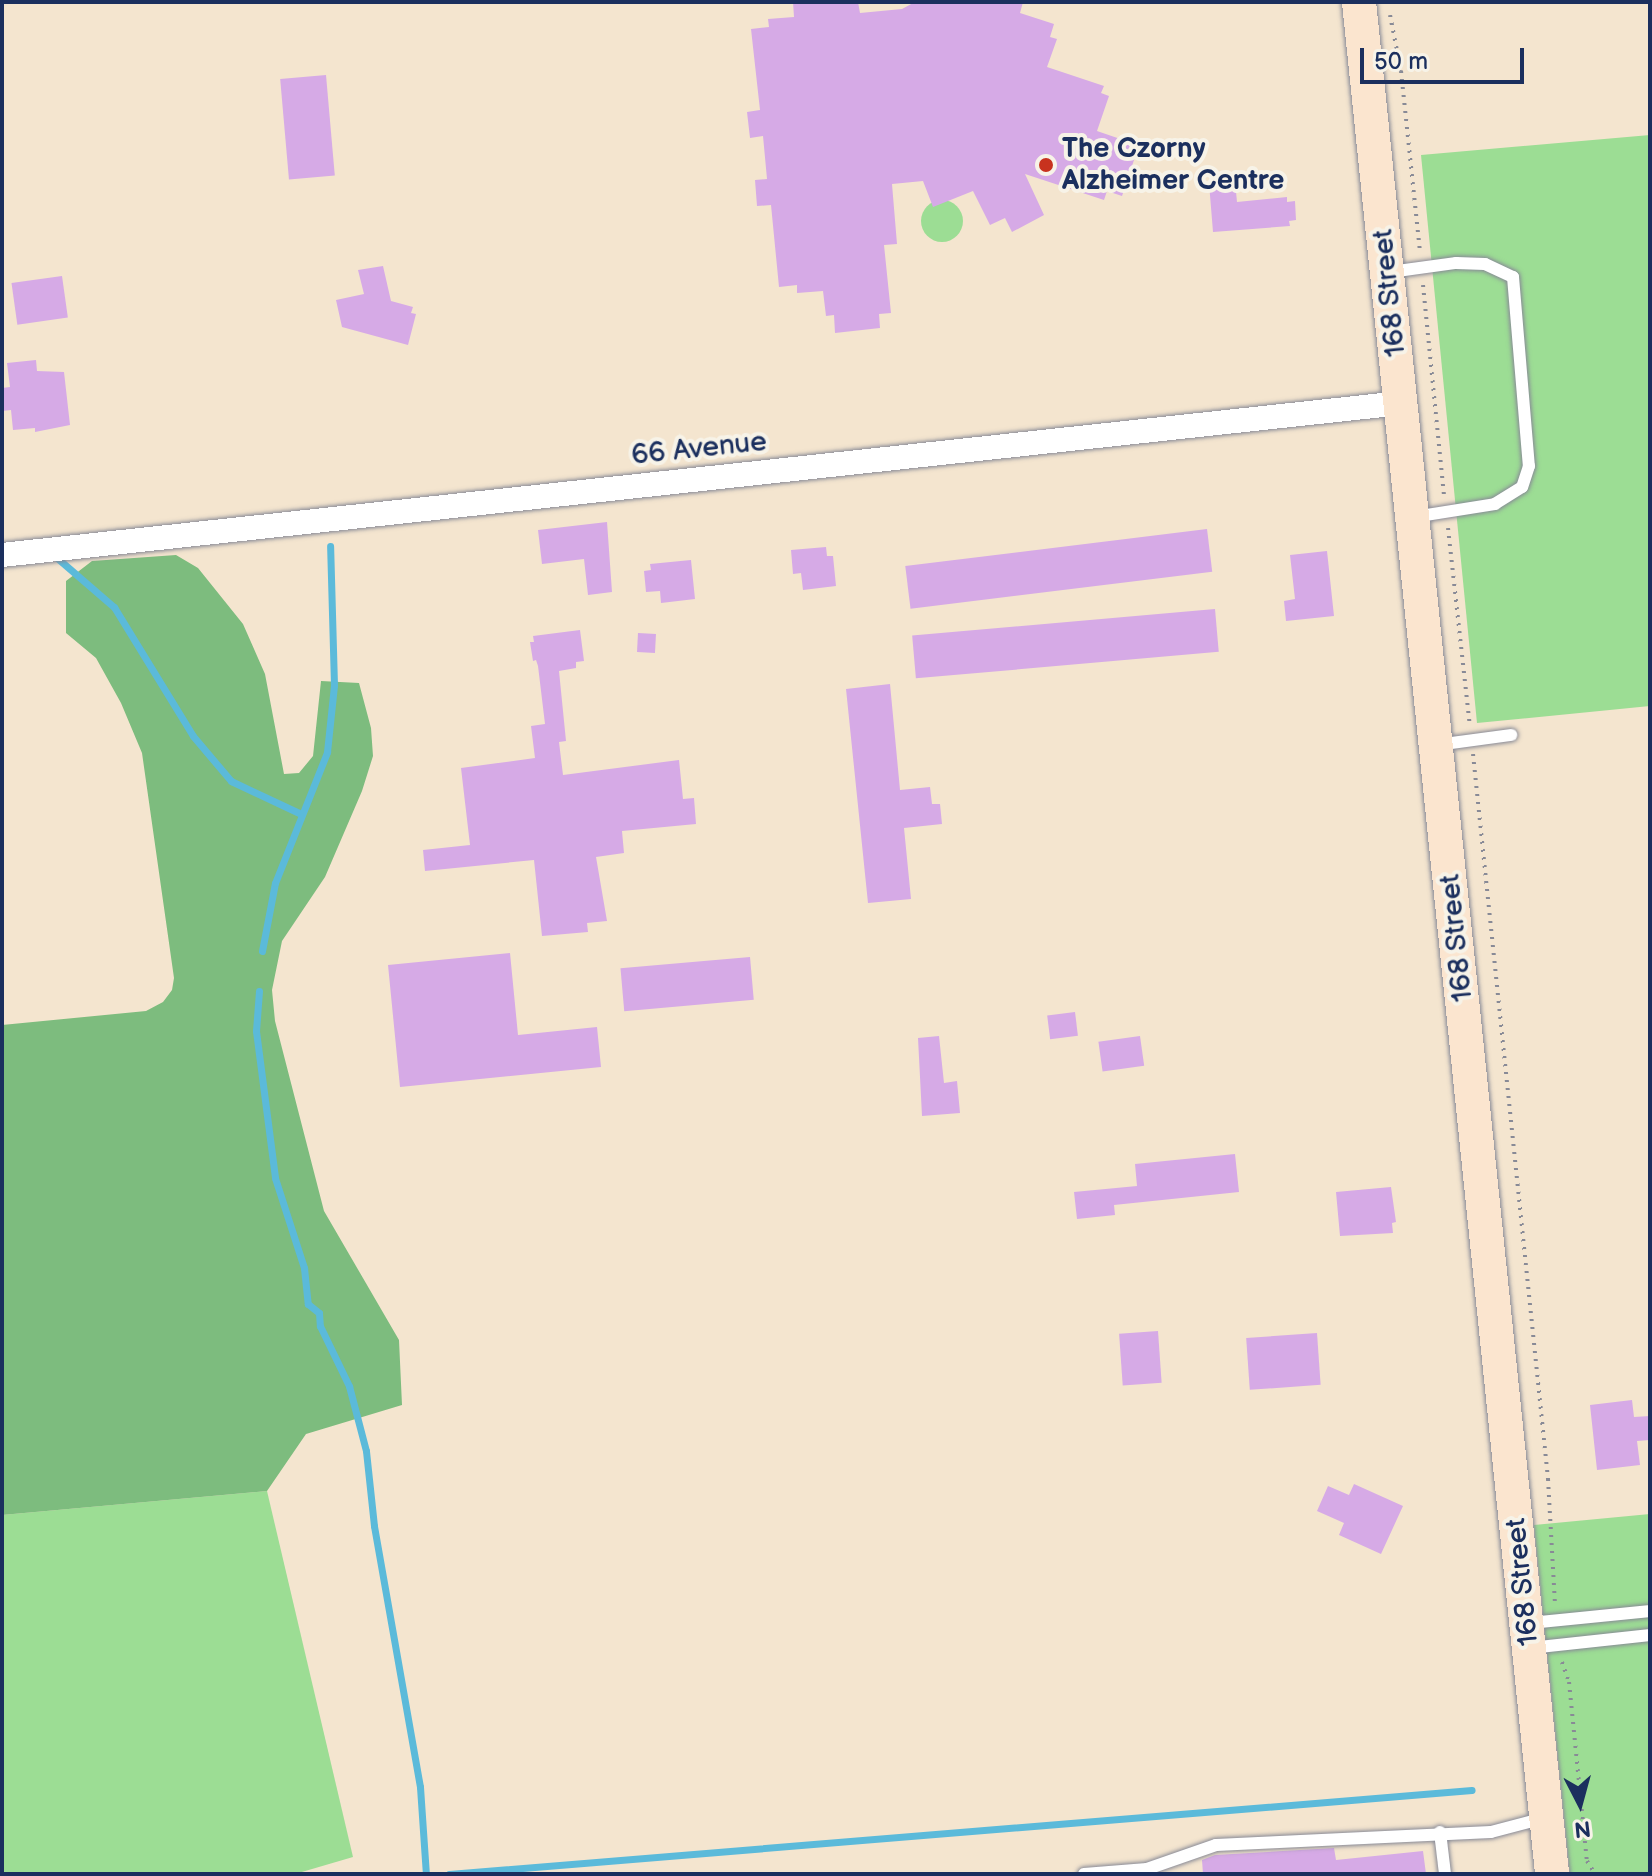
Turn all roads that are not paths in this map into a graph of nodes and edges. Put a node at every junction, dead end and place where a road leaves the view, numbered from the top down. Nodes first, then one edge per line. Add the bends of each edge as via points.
1 (1359, 2) edge
2 (1387, 272) junction
3 (1402, 403) junction
4 (1414, 517) junction
5 (2, 555) edge
6 (1511, 735) dead end
7 (1437, 745) junction
8 (1650, 1611) edge
9 (1650, 1635) edge
10 (1528, 1636) junction
11 (1547, 1817) junction
12 (1440, 1832) junction
13 (1084, 1874) edge
14 (1445, 1874) edge
15 (1552, 1874) edge

1 - 2 main road, 168 Street
2 - 3 main road, 168 Street
2 - 4 lane via 1485,264 1513,277 1529,466 1522,487 1495,504
3 - 4 main road, 168 Street
3 - 5 street, 66 Avenue
4 - 7 main road, 168 Street
6 - 7 lane
7 - 10 main road, 168 Street
8 - 10 lane
9 - 10 lane
10 - 11 main road, 168 Street
11 - 12 lane via 1491,1832
11 - 15 main road, 168 Street
12 - 13 lane via 1216,1845 1147,1869
12 - 14 lane

